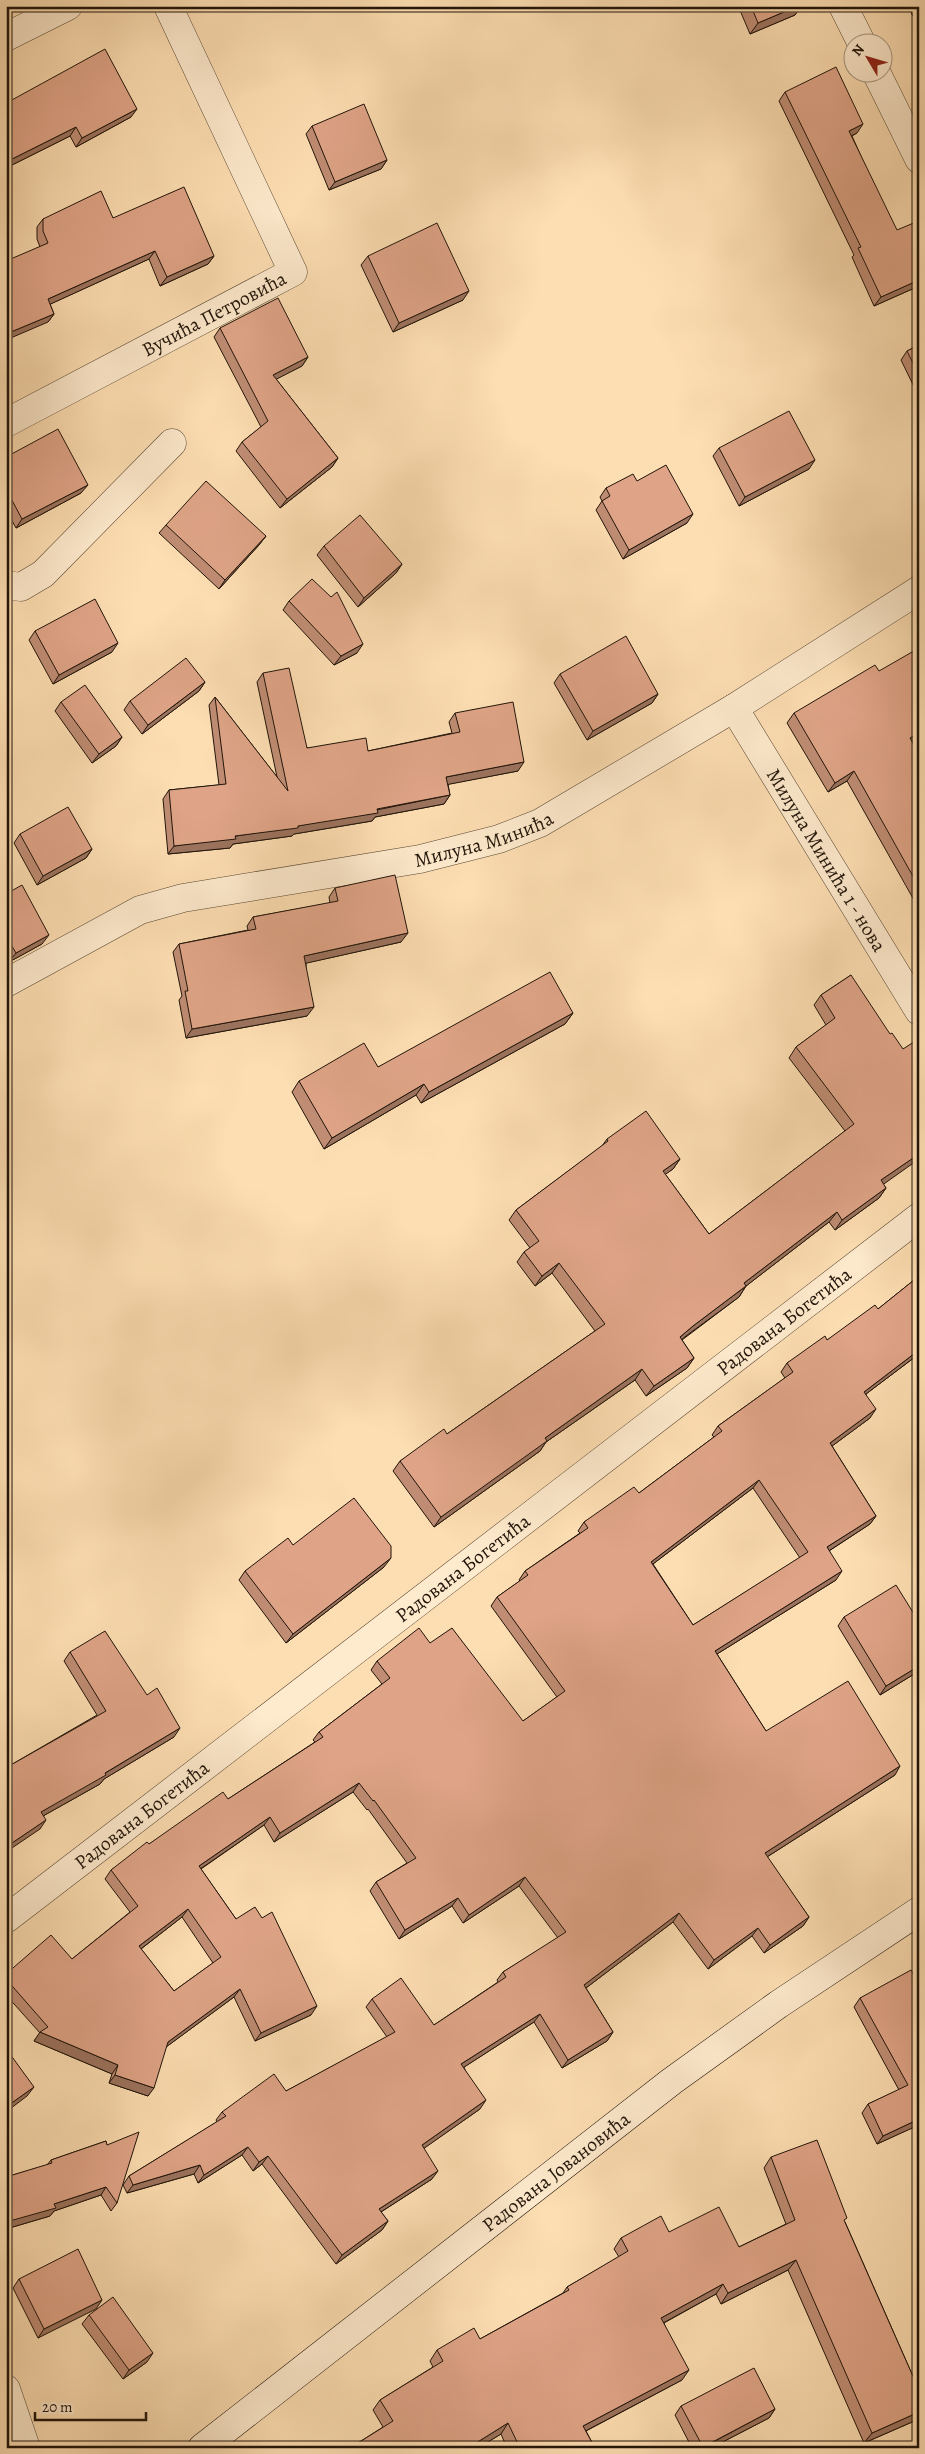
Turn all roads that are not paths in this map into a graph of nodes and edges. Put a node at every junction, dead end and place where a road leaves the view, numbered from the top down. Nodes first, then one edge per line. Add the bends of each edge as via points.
1 (68, 6) edge
2 (168, 6) edge
3 (843, 6) edge
4 (856, 32) edge
5 (6, 37) edge
6 (881, 82) edge
7 (919, 159) edge
8 (6, 423) edge
9 (172, 443) dead end
10 (6, 585) edge
11 (919, 590) edge
12 (734, 708) junction
13 (6, 983) edge
14 (919, 1012) edge
15 (919, 1217) edge
16 (919, 1911) edge
17 (6, 1919) edge
18 (6, 2390) edge
19 (26, 2448) edge
20 (202, 2448) edge

1 - 5 street
2 - 8 street, Вучића Петровића via 293,272
3 - 4 street
6 - 7 street
9 - 10 street via 43,574 21,587
11 - 12 street, Милуна Минића
12 - 13 street, Милуна Минића via 540,823 499,839 420,859 183,898 140,910
12 - 14 street, Милуна Минића 1 - нова
15 - 17 street, Радована Богетића
16 - 20 street, Радована Јовановића via 779,2004 679,2076
18 - 19 street

